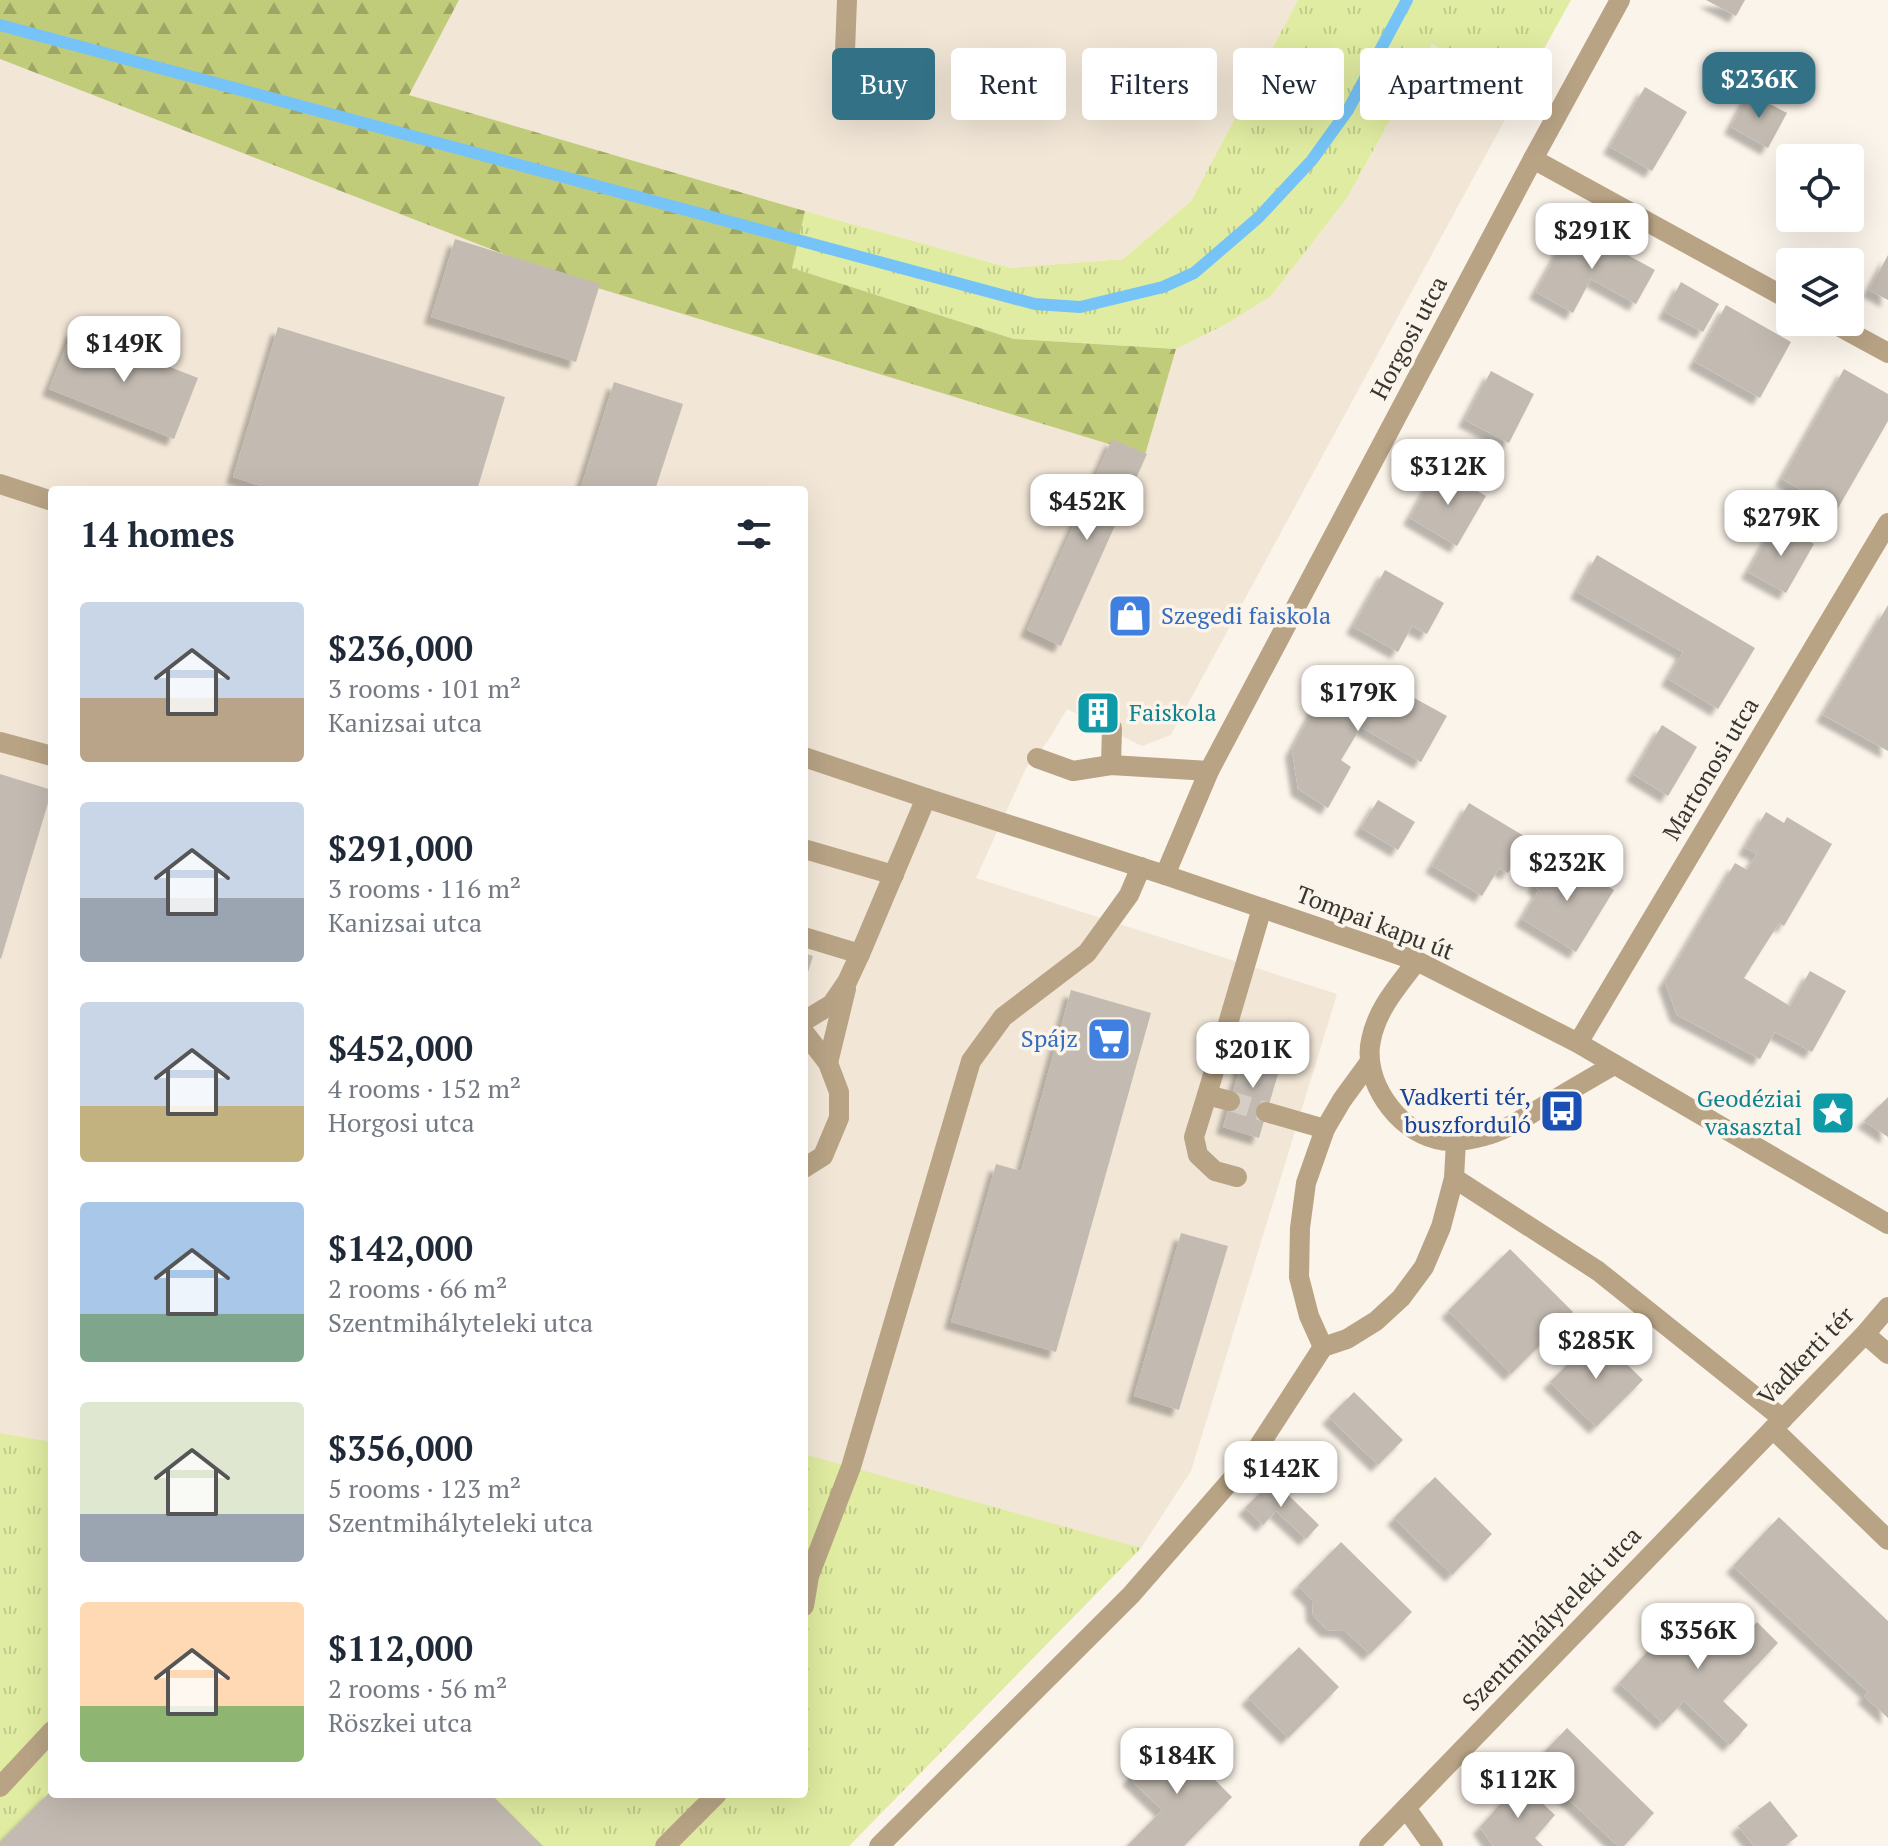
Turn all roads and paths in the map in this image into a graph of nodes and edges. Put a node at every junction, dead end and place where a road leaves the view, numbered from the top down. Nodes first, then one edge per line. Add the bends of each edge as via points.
1 (847, 0) edge
2 (1620, 0) edge
3 (845, 48) edge
4 (1533, 159) junction
5 (1776, 292) edge
6 (1857, 336) edge
7 (1888, 353) edge
8 (0, 484) edge
9 (48, 500) edge
10 (1888, 523) edge
11 (1112, 728) dead end
12 (0, 742) edge
13 (48, 755) edge
14 (808, 758) edge
15 (1037, 758) dead end
16 (1111, 765) junction
17 (1209, 771) junction
18 (926, 798) junction
19 (808, 850) edge
20 (1141, 867) junction
21 (894, 875) junction
22 (1165, 875) junction
23 (1262, 908) junction
24 (808, 938) edge
25 (860, 954) junction
26 (1417, 961) junction
27 (847, 982) junction
28 (808, 1019) edge
29 (808, 1037) edge
30 (1578, 1043) junction
31 (828, 1063) junction
32 (1369, 1063) junction
33 (1614, 1065) junction
34 (1207, 1095) junction
35 (1230, 1101) tunnel mouth
36 (1266, 1112) tunnel mouth
37 (1325, 1129) junction
38 (1456, 1141) junction
39 (808, 1165) edge
40 (1237, 1177) dead end
41 (1454, 1178) junction
42 (1888, 1224) edge
43 (1888, 1307) edge
44 (1865, 1334) junction
45 (1323, 1347) junction
46 (1888, 1354) edge
47 (1778, 1424) junction
48 (1888, 1540) edge
49 (808, 1574) edge
50 (48, 1735) edge
51 (0, 1787) edge
52 (713, 1798) edge
53 (1406, 1808) junction
54 (665, 1846) edge
55 (879, 1846) edge
56 (1369, 1846) edge
57 (1433, 1846) edge

1 - 3 street
2 - 4 street, Horgosi utca
4 - 5 street
4 - 17 street, Horgosi utca
6 - 7 street
8 - 9 street
10 - 30 street, Martonosi utca
11 - 16 street
12 - 13 street
14 - 18 street, Tompai kapu út
15 - 16 street via 1073,771
16 - 17 street
17 - 22 street, Horgosi utca
18 - 20 street, Tompai kapu út
18 - 21 street
19 - 21 street
20 - 22 street, Tompai kapu út
20 - 49 street via 1129,895 1087,953 1003,1017 971,1061 851,1467
21 - 25 street
22 - 23 street, Tompai kapu út
23 - 26 street, Tompai kapu út
23 - 34 street
24 - 25 street
25 - 27 street
26 - 30 street, Tompai kapu út
26 - 32 street via 1380,1012
27 - 28 street via 832,1004
27 - 31 street
29 - 31 street
30 - 33 street, Tompai kapu út
31 - 39 street via 839,1092 839,1118 823,1156
32 - 37 street
32 - 38 street via 1374,1084 1403,1120 1421,1134
33 - 38 street via 1505,1129
33 - 42 street, Tompai kapu út
34 - 35 street
34 - 40 street via 1194,1137 1198,1155 1215,1171
36 - 37 street
37 - 45 street via 1306,1183 1299,1277
38 - 41 street
41 - 45 street via 1424,1267 1401,1298 1376,1321
41 - 47 street via 1598,1271
43 - 44 street, Vadkerti tér
44 - 46 street
44 - 47 street, Vadkerti tér
45 - 55 street via 1253,1455 1131,1595
47 - 48 street, Vadkerti tér
47 - 53 street, Szentmihályteleki utca
50 - 51 street
52 - 54 street
53 - 56 street, Szentmihályteleki utca
53 - 57 street

